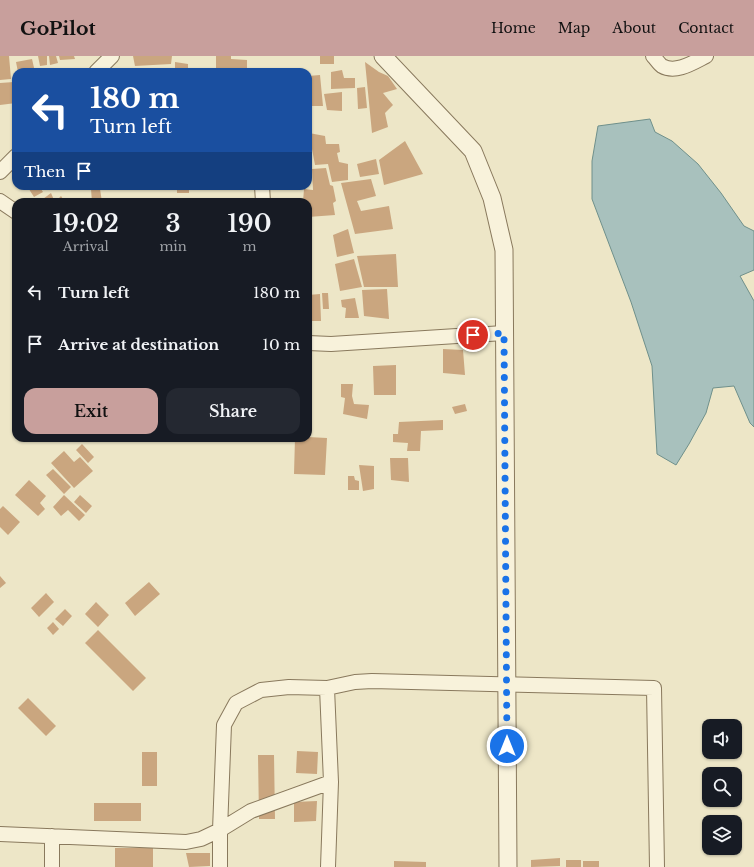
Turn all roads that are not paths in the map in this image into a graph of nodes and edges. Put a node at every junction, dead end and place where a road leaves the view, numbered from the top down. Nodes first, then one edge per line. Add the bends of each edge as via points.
1 (112, 56) edge
2 (383, 56) edge
3 (653, 56) edge
4 (706, 56) edge
5 (100, 68) edge
6 (12, 160) edge
7 (0, 172) edge
8 (0, 201) edge
9 (12, 209) edge
10 (504, 333) junction
11 (312, 343) edge
12 (507, 685) junction
13 (328, 688) junction
14 (331, 782) junction
15 (220, 830) junction
16 (0, 834) edge
17 (52, 836) junction
18 (52, 867) edge
19 (220, 867) edge
20 (328, 867) edge
21 (508, 867) edge
22 (657, 867) edge

1 - 5 street
2 - 10 street via 473,151 492,198 504,250
3 - 4 street via 663,66 682,68
6 - 7 street
8 - 9 street
10 - 11 street
10 - 12 street
12 - 13 street via 372,681
12 - 21 street
12 - 22 street via 654,688
13 - 14 street
13 - 15 street via 289,687 261,690 236,702 224,725
14 - 15 street via 251,811
14 - 20 street
15 - 17 street via 186,842
15 - 19 street
16 - 17 street
17 - 18 street

